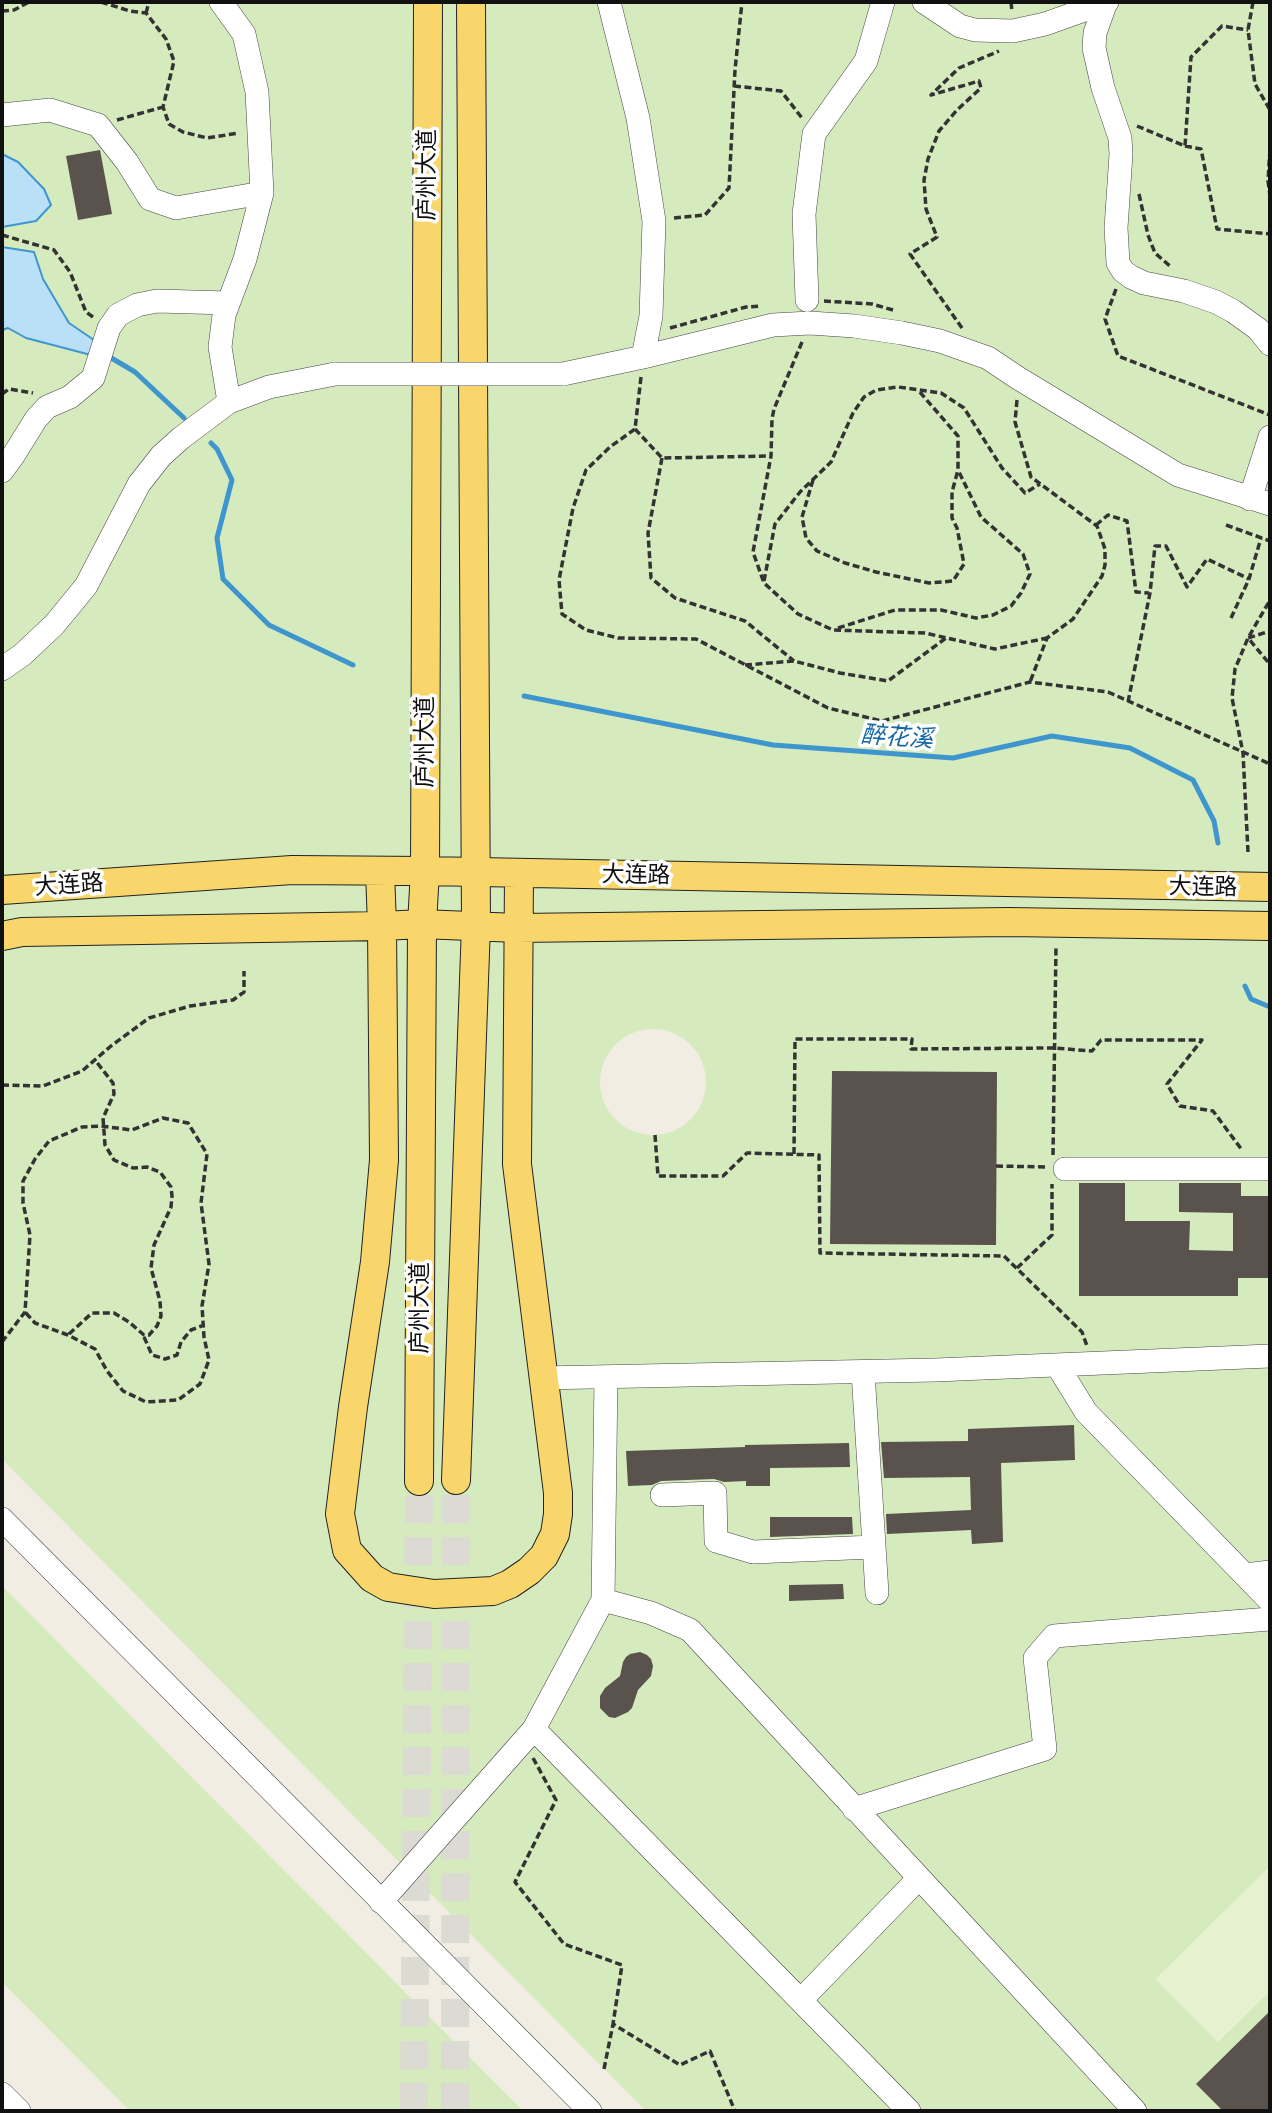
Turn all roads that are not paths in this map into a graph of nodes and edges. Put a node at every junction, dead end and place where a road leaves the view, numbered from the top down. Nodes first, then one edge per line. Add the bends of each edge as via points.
1 (221, 2) edge
2 (428, 2) edge
3 (471, 2) edge
4 (609, 2) edge
5 (883, 2) edge
6 (1107, 2) edge
7 (927, 3) edge
8 (2, 116) edge
9 (262, 193) junction
10 (807, 300) dead end
11 (228, 303) junction
12 (1270, 344) edge
13 (643, 357) junction
14 (229, 402) junction
15 (1270, 437) edge
16 (2, 471) edge
17 (1260, 502) edge
18 (2, 669) edge
19 (380, 871) junction
20 (425, 871) junction
21 (476, 873) junction
22 (519, 873) junction
23 (1270, 887) edge
24 (2, 890) edge
25 (422, 924) junction
26 (476, 925) junction
27 (382, 926) junction
28 (1270, 926) edge
29 (517, 928) junction
30 (2, 936) edge
31 (1270, 1169) edge
32 (1059, 1175) road end
33 (1270, 1356) edge
34 (1057, 1365) junction
35 (863, 1371) junction
36 (606, 1377) junction
37 (542, 1378) junction
38 (456, 1480) tunnel mouth
39 (419, 1481) tunnel mouth
40 (662, 1495) dead end
41 (2, 1519) edge
42 (874, 1548) junction
43 (1270, 1572) edge
44 (1245, 1575) junction
45 (877, 1594) dead end
46 (603, 1600) junction
47 (1270, 1601) edge
48 (1270, 1619) edge
49 (529, 1735) junction
50 (854, 1809) junction
51 (919, 1878) junction
52 (382, 1902) junction
53 (801, 2000) junction
54 (2, 2094) edge
55 (19, 2111) edge
56 (590, 2111) edge
57 (909, 2111) edge
58 (1135, 2111) edge

1 - 9 street via 244,34 257,92
2 - 20 main road, 庐州大道
3 - 21 main road, 庐州大道
4 - 13 street via 638,118 654,221 651,316
5 - 10 street via 866,61 814,134 804,214
6 - 7 street via 1013,31 960,26
6 - 12 street via 1094,48 1120,138 1118,263 1144,283 1184,291 1233,311
8 - 9 street via 50,110 98,125 150,199 176,208
9 - 11 street via 246,259
11 - 14 street via 220,347
11 - 16 street via 157,301 118,315 93,378 36,418
13 - 14 street, bridge via 563,374 335,374 269,387
13 - 17 street via 773,325 854,326 940,341 988,358 1178,475
14 - 18 street via 161,456 138,484 86,586 54,625
15 - 17 street
19 - 20 main road, 大连路
19 - 24 main road, 大连路 via 292,870
19 - 27 main road
20 - 21 main road, 大连路
20 - 25 main road, 庐州大道
21 - 22 main road, 大连路
21 - 26 main road, 庐州大道
22 - 23 main road, 大连路
22 - 29 main road
25 - 26 main road, 大连路
25 - 27 main road, 大连路
25 - 39 main road, 庐州大道
26 - 29 main road, 大连路
26 - 38 main road, 庐州大道
27 - 30 main road, 大连路
27 - 37 main road via 384,1160 375,1262 340,1514 347,1550 372,1578 388,1587 434,1594 493,1591 530,1571 544,1556 555,1534 558,1493
28 - 29 main road, 大连路 via 1056,923
29 - 37 main road via 517,1164
31 - 32 street
33 - 34 street
34 - 35 street
34 - 44 street via 1086,1412
35 - 36 street
35 - 42 street
36 - 37 street
36 - 46 street
40 - 42 street via 715,1493 716,1541 753,1552
41 - 52 street
42 - 45 street
43 - 44 street
44 - 47 street
46 - 49 street
46 - 50 street via 690,1630
48 - 50 street via 1055,1636 1035,1658 1045,1749
49 - 52 street
49 - 53 street
50 - 51 street
51 - 53 street
51 - 58 street
52 - 56 street
53 - 57 street
54 - 55 street

